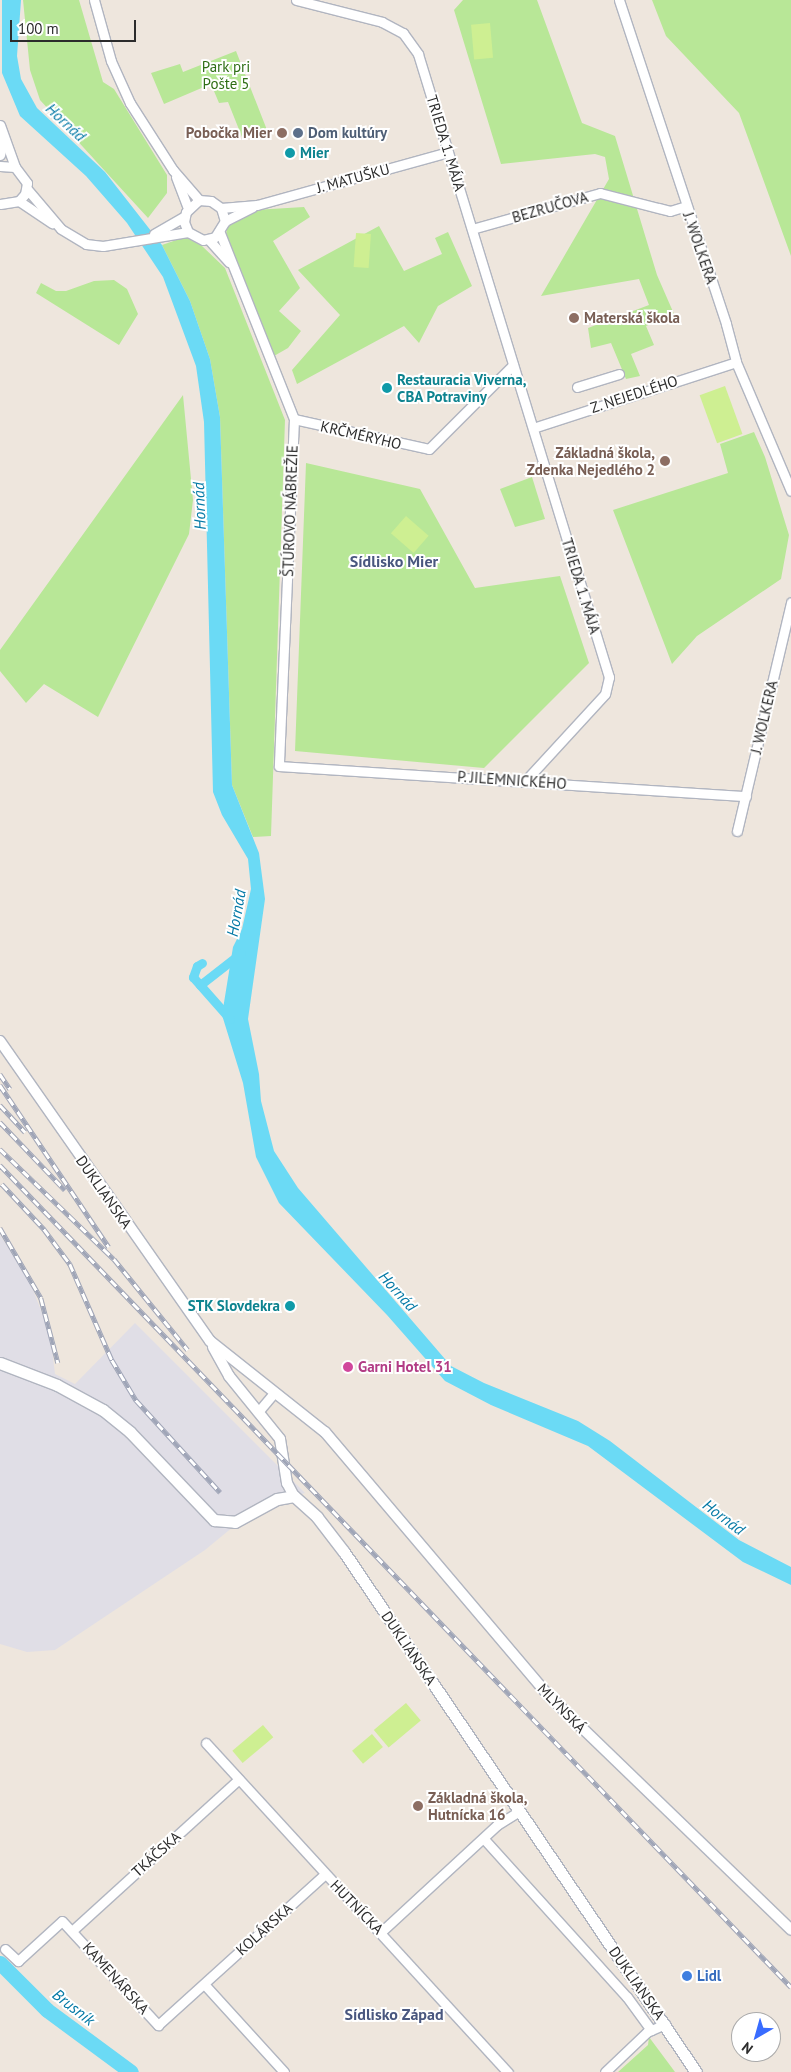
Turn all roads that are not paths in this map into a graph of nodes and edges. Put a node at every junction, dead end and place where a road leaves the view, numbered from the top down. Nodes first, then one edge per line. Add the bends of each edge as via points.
1 (94, 0) edge
2 (296, 0) edge
3 (619, 0) edge
4 (0, 126) edge
5 (4, 138) junction
6 (448, 152) junction
7 (0, 155) edge
8 (0, 166) edge
9 (15, 166) junction
10 (173, 170) junction
11 (27, 189) junction
12 (199, 200) junction
13 (19, 202) junction
14 (0, 204) edge
15 (257, 205) junction
16 (686, 206) junction
17 (221, 208) junction
18 (186, 212) junction
19 (225, 221) junction
20 (61, 228) junction
21 (472, 229) junction
22 (169, 230) junction
23 (188, 232) junction
24 (220, 233) junction
25 (209, 240) junction
26 (234, 268) junction
27 (736, 362) junction
28 (513, 365) junction
29 (619, 374) dead end
30 (577, 387) dead end
31 (294, 419) junction
32 (532, 428) junction
33 (791, 492) edge
34 (791, 602) edge
35 (279, 766) joint
36 (526, 781) junction
37 (746, 796) junction
38 (737, 831) dead end
39 (0, 1041) edge
40 (210, 1341) junction
41 (0, 1363) edge
42 (274, 1393) junction
43 (258, 1412) junction
44 (294, 1496) junction
45 (206, 1743) dead end
46 (239, 1779) junction
47 (519, 1812) junction
48 (484, 1839) junction
49 (324, 1874) junction
50 (73, 1930) junction
51 (791, 1930) edge
52 (382, 1932) junction
53 (5, 1949) dead end
54 (204, 1984) junction
55 (665, 2024) junction
56 (651, 2030) junction
57 (284, 2072) edge
58 (506, 2072) edge
59 (605, 2072) edge
60 (696, 2072) edge

1 - 10 street via 111,61 130,103
2 - 6 street, TRIEDA 1. MÁJA via 382,22 412,42
3 - 16 street, J. WOLKERA
4 - 5 street
5 - 7 street
5 - 9 street
6 - 15 street, J. MATUŠKU
6 - 21 street, TRIEDA 1. MÁJA
8 - 9 street
9 - 11 street via 25,176
10 - 12 street
10 - 18 street
11 - 13 street
11 - 20 street
12 - 17 street via 211,200
12 - 18 street
13 - 14 street
13 - 20 street
15 - 17 street
15 - 19 street
16 - 21 street, BEZRUČOVA via 670,211 600,193
16 - 27 street, J. WOLKERA
17 - 19 street
18 - 22 street
18 - 23 street
19 - 24 street
20 - 22 street via 86,244 103,246
21 - 28 street, TRIEDA 1. MÁJA
22 - 23 street
23 - 25 street via 197,239
24 - 25 street
24 - 26 street, ŠTÚROVO NÁBREŽIE
25 - 26 street
26 - 31 street, ŠTÚROVO NÁBREŽIE
27 - 32 street, Z. NEJEDLÉHO
27 - 33 street, J. WOLKERA
28 - 31 street, KRČMÉRYHO via 429,449
28 - 32 street, TRIEDA 1. MÁJA
29 - 30 street, Z. NEJEDLÉHO
31 - 35 street, ŠTÚROVO NÁBREŽIE
32 - 36 street, TRIEDA 1. MÁJA via 609,681 605,694
34 - 37 street, J. WOLKERA
35 - 36 street, P. JILEMNICKÉHO
36 - 37 street, P. JILEMNICKÉHO
37 - 38 street, J. WOLKERA
39 - 40 street, DUKLIANSKA
40 - 42 street, MLYNSKÁ
40 - 43 street via 224,1368
41 - 44 main road via 91,1402 117,1420 214,1520 235,1522 277,1500
42 - 43 street
42 - 51 street, MLYNSKÁ via 325,1432 355,1465 496,1638 548,1695
43 - 44 street via 281,1442 287,1483
44 - 47 main road, DUKLIANSKA via 317,1517 344,1552
45 - 46 street, HUTNÍCKA
46 - 49 street, HUTNÍCKA
46 - 50 street, TKÁČSKA
47 - 48 street via 497,1825
47 - 55 main road, DUKLIANSKA
48 - 52 street
48 - 56 street, DUKLIANSKA via 627,1996
49 - 52 street, HUTNÍCKA
49 - 54 street, KOLÁRSKA
50 - 53 street via 62,1921 18,1961
50 - 54 street, KAMENÁRSKA via 158,2024
52 - 58 street, HUTNÍCKA
54 - 57 street
55 - 56 street
55 - 60 main road, DUKLIANSKA
56 - 59 street

